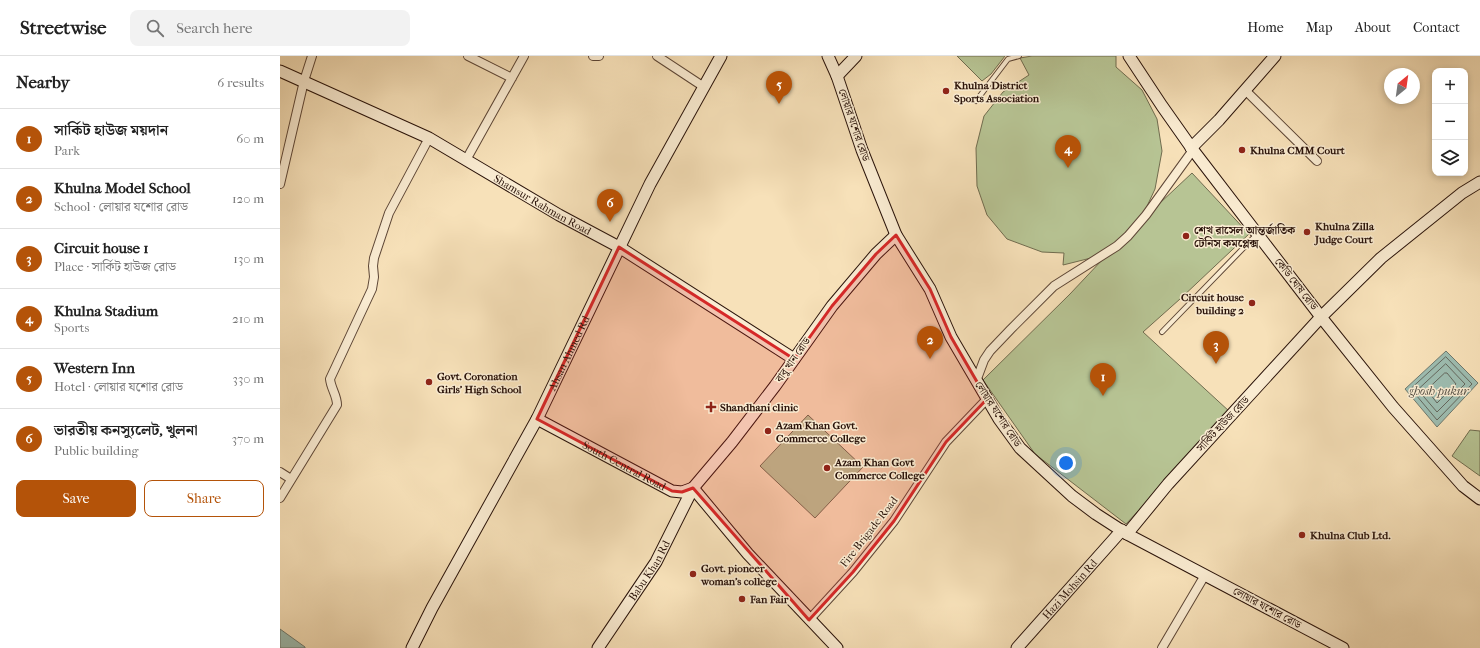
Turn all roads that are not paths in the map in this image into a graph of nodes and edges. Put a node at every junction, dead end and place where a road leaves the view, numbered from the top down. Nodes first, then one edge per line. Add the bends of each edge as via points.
1 (312, 56) edge
2 (468, 56) edge
3 (524, 56) edge
4 (593, 56) edge
5 (600, 56) edge
6 (657, 56) edge
7 (721, 56) edge
8 (828, 56) edge
9 (856, 56) edge
10 (1019, 56) edge
11 (1130, 56) edge
12 (1275, 56) edge
13 (280, 71) edge
14 (837, 76) junction
15 (512, 78) junction
16 (304, 81) junction
17 (704, 87) junction
18 (1245, 90) junction
19 (976, 101) dead end
20 (429, 138) junction
21 (1192, 149) junction
22 (466, 160) junction
23 (1317, 161) dead end
24 (1480, 182) edge
25 (280, 184) edge
26 (1257, 234) junction
27 (896, 235) junction
28 (619, 247) junction
29 (1322, 317) junction
30 (1162, 332) dead end
31 (794, 359) junction
32 (975, 379) junction
33 (987, 399) junction
34 (537, 419) junction
35 (280, 472) edge
36 (291, 479) junction
37 (693, 488) junction
38 (280, 498) edge
39 (1480, 499) edge
40 (1124, 532) junction
41 (1205, 575) junction
42 (809, 620) junction
43 (412, 648) edge
44 (598, 648) edge
45 (837, 648) edge
46 (1017, 648) edge
47 (1162, 648) edge
48 (1343, 648) edge

1 - 16 street
2 - 15 street
3 - 15 street
4 - 5 street
6 - 17 street
7 - 17 street, Ahsan Ahmed Rd
8 - 14 street, লোয়ার যশোর রোড
9 - 14 street
10 - 19 lane via 1008,59
11 - 21 street, কেডি ঘোষ রোড
12 - 18 street
13 - 16 street, Shamsur Rahman Road
14 - 27 street, লোয়ার যশোর রোড via 862,150
15 - 22 street
16 - 20 street, Shamsur Rahman Road
16 - 25 street
17 - 28 street, Ahsan Ahmed Rd via 650,184
18 - 21 street
18 - 23 street
20 - 22 street, Shamsur Rahman Road
20 - 36 street via 389,213 374,258 372,289 330,379 337,397 337,405
21 - 26 street, কেডি ঘোষ রোড
21 - 32 street via 1146,215 1128,236 1054,286 990,351
22 - 28 street, Shamsur Rahman Road
24 - 29 street, সার্কিট হাউজ রোড via 1462,193 1381,258
26 - 29 street, কেডি ঘোষ রোড
26 - 30 lane
27 - 31 street, বাবু খান রোড via 876,254 832,306
27 - 32 street, লোয়ার যশোর রোড via 930,289 951,337
28 - 31 street, Shamsur Rahman Road
28 - 34 street, Ahsan Ahmed Rd
29 - 39 street, কেডি ঘোষ রোড via 1393,407 1463,486
29 - 40 street, সার্কিট হাউজ রোড
31 - 37 street, বাবু খান রোড via 732,442
32 - 33 street, লোয়ার যশোর রোড
33 - 40 street, লোয়ার যশোর রোড via 1020,448 1072,496
33 - 42 street, Fire Brigade Road via 946,442 894,521 853,572
34 - 37 street, South Central Road via 672,491 682,492
34 - 43 street, Ahsan Ahmed Rd
35 - 36 street
36 - 38 street
37 - 42 street via 748,554
37 - 44 street, Babu Khan Rd via 656,562
40 - 41 street, লোয়ার যশোর রোড
40 - 46 street, Hazi Mohsin Rd
41 - 47 street
41 - 48 street, লোয়ার যশোর রোড
42 - 45 street

